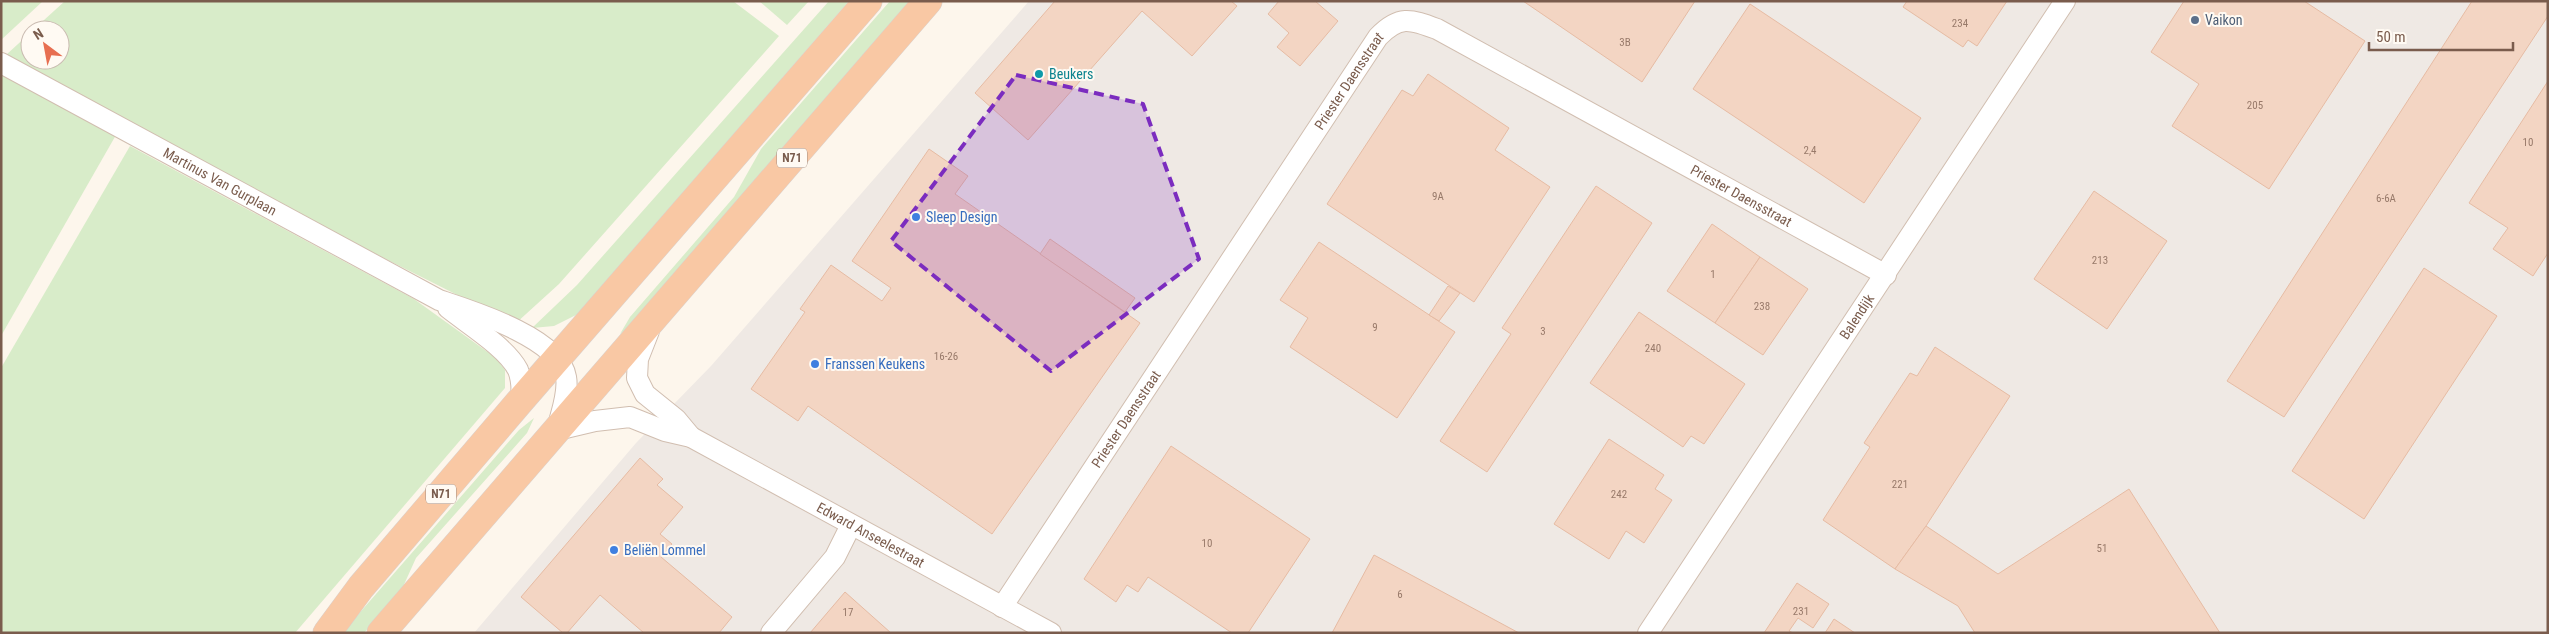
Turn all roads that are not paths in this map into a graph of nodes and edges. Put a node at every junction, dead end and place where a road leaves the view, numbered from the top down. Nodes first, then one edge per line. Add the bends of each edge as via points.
1 (868, 1) edge
2 (928, 1) edge
3 (2065, 1) edge
4 (1, 64) edge
5 (1886, 275) junction
6 (439, 300) junction
7 (656, 315) junction
8 (590, 321) junction
9 (524, 334) junction
10 (558, 358) junction
11 (521, 400) junction
12 (557, 430) junction
13 (691, 437) junction
14 (851, 525) junction
15 (1002, 606) junction
16 (327, 633) edge
17 (381, 633) edge
18 (771, 633) edge
19 (1051, 633) edge
20 (1648, 633) edge

1 - 8 highway, N71
2 - 7 highway, N71
3 - 5 street, Balendijk
4 - 6 street, Martinus Van Gurplaan
5 - 15 street, Priester Daensstraat via 1436,29 1400,21 1390,25 1378,37
5 - 20 street, Balendijk
6 - 9 street, Martinus Van Gurplaan via 490,317
6 - 11 street, Martinus Van Gurplaan via 504,353 518,369
7 - 12 highway, N71
7 - 13 street, Edward Anseelestraat via 638,359 637,378 645,394 676,419
8 - 9 street, Martinus Van Gurplaan via 572,333 556,338
8 - 10 highway, N71
9 - 10 street, Martinus Van Gurplaan
10 - 11 highway, N71
10 - 12 street via 566,377
11 - 16 highway, N71 via 361,587
12 - 13 street, Edward Anseelestraat via 630,417 664,431
12 - 17 highway, N71
13 - 14 street, Edward Anseelestraat
14 - 15 street, Edward Anseelestraat
14 - 18 street via 835,558
15 - 19 street, Edward Anseelestraat

